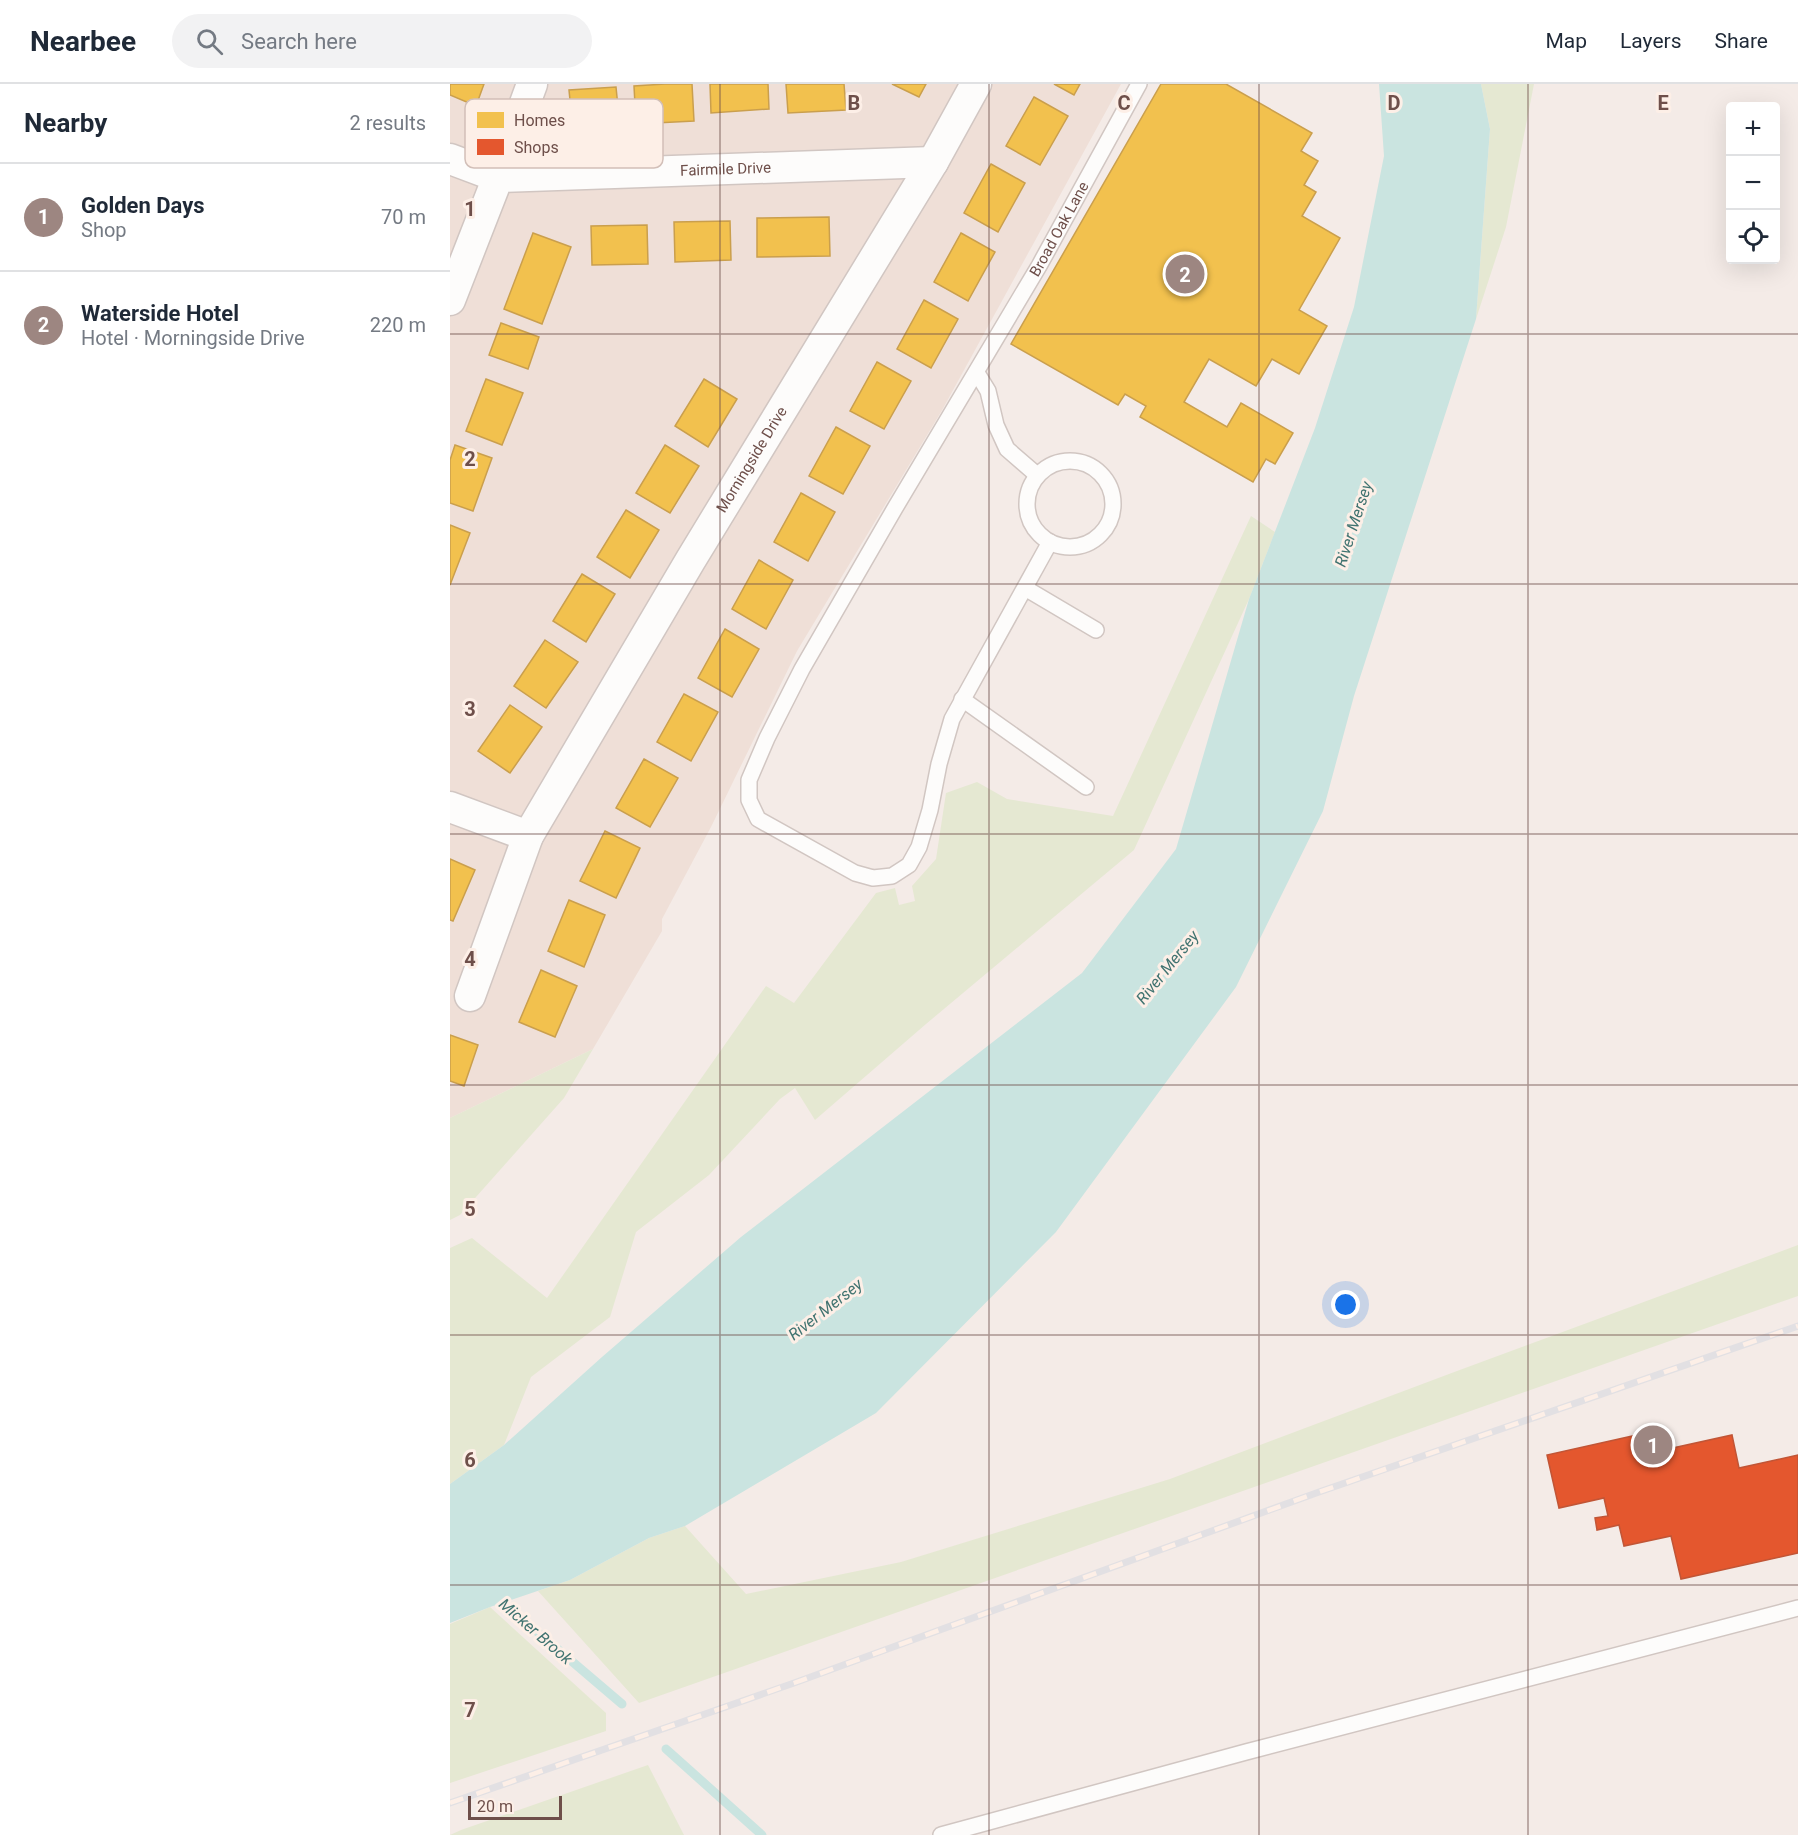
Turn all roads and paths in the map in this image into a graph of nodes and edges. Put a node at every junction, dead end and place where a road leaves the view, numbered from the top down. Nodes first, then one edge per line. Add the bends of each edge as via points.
1 (532, 84) edge
2 (976, 84) edge
3 (1139, 84) edge
4 (527, 99) edge
5 (450, 159) edge
6 (933, 162) junction
7 (465, 165) edge
8 (474, 168) edge
9 (501, 168) edge
10 (498, 177) junction
11 (450, 300) edge
12 (977, 373) junction
13 (1037, 475) junction
14 (1050, 542) junction
15 (1024, 588) junction
16 (1096, 630) dead end
17 (963, 699) junction
18 (1086, 787) dead end
19 (450, 807) edge
20 (528, 836) junction
21 (470, 996) dead end
22 (1798, 1608) edge
23 (941, 1835) edge

1 - 4 street
2 - 6 street, Morningside Drive
3 - 12 lane, Broad Oak Lane
5 - 7 street, Fairmile Drive
6 - 10 street, Fairmile Drive
6 - 20 street, Morningside Drive
8 - 10 street, Fairmile Drive
9 - 10 street
10 - 11 street
12 - 13 lane via 988,391 1007,449
12 - 17 lane, Broad Oak Lane via 802,669 767,738 749,780 749,801 758,819 855,873 873,878 892,876 909,866 919,847 952,719
13 - 14 lane via 1029,487 1028,516 1035,529
13 - 14 lane via 1048,466 1076,460 1101,472 1113,498 1113,512 1099,536 1073,547
14 - 15 lane, Broad Oak Lane
15 - 16 lane
15 - 17 lane, Broad Oak Lane
17 - 18 lane
19 - 20 street
20 - 21 street, Morningside Drive
22 - 23 lane

